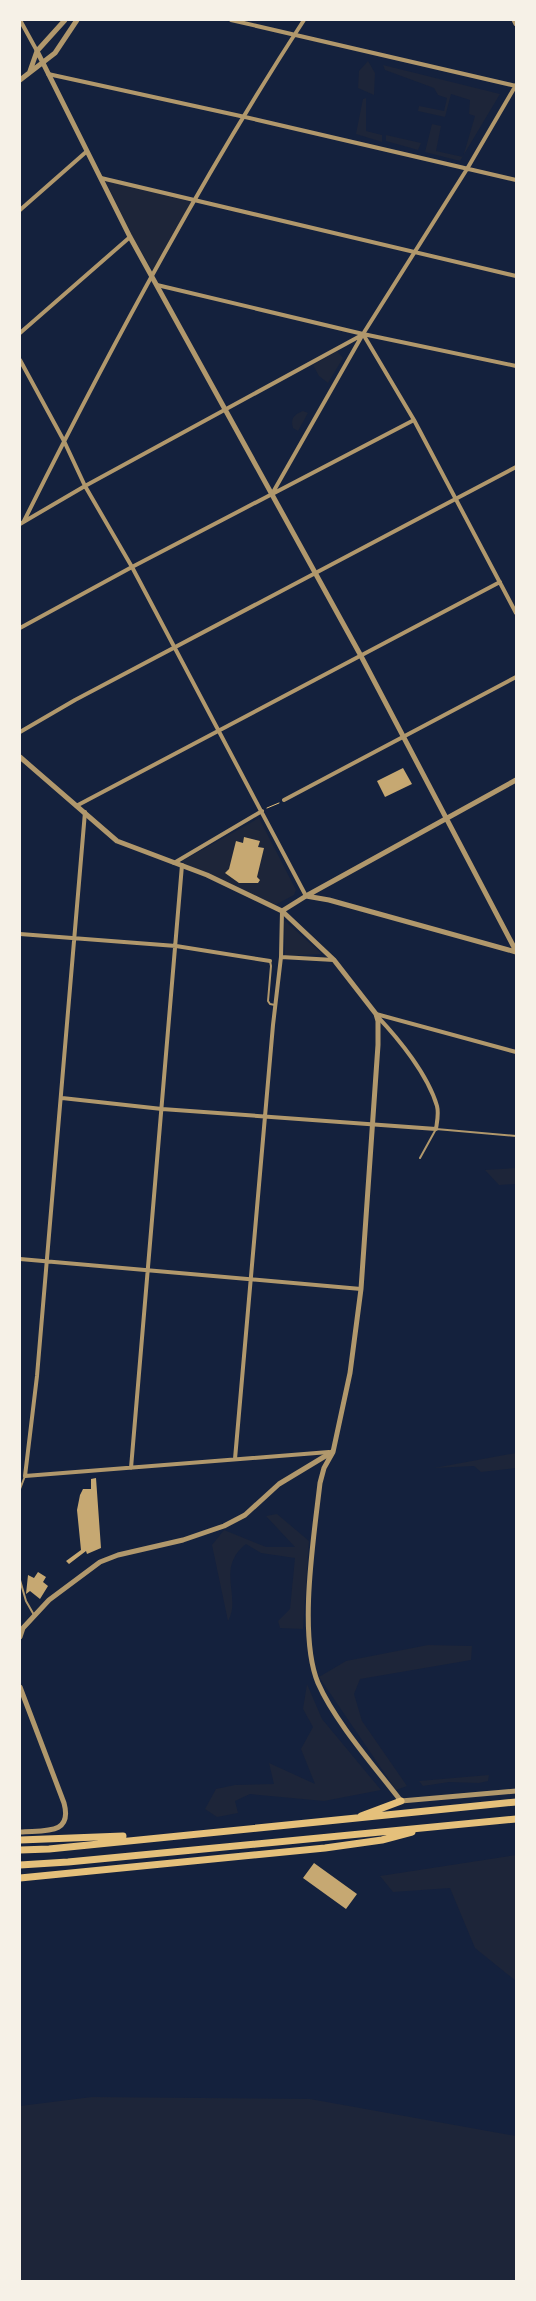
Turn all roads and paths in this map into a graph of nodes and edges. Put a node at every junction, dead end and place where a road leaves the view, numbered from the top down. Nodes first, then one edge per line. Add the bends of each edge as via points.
1 (20, 20) edge
2 (65, 20) edge
3 (77, 20) edge
4 (230, 20) edge
5 (304, 20) edge
6 (514, 20) edge
7 (516, 24) edge
8 (295, 35) junction
9 (37, 51) junction
10 (42, 62) junction
11 (30, 72) junction
12 (48, 74) junction
13 (20, 80) edge
14 (516, 86) edge
15 (245, 116) junction
16 (86, 152) junction
17 (467, 169) junction
18 (101, 178) junction
19 (516, 180) edge
20 (196, 200) junction
21 (20, 210) edge
22 (130, 237) junction
23 (415, 253) junction
24 (152, 276) junction
25 (516, 276) edge
26 (157, 285) junction
27 (20, 333) edge
28 (363, 334) junction
29 (20, 360) edge
30 (516, 366) edge
31 (225, 409) junction
32 (414, 420) junction
33 (64, 441) junction
34 (516, 468) edge
35 (84, 486) junction
36 (272, 494) junction
37 (457, 500) junction
38 (22, 522) edge
39 (132, 567) junction
40 (316, 574) junction
41 (500, 582) junction
42 (516, 612) edge
43 (20, 628) edge
44 (174, 649) junction
45 (361, 656) junction
46 (516, 677) edge
47 (218, 731) junction
48 (20, 732) edge
49 (402, 737) junction
50 (20, 757) edge
51 (516, 780) edge
52 (284, 800) joint
53 (78, 805) junction
54 (262, 811) junction
55 (85, 812) junction
56 (446, 818) junction
57 (174, 863) junction
58 (182, 865) junction
59 (306, 896) junction
60 (282, 911) junction
61 (20, 934) edge
62 (74, 937) junction
63 (176, 946) junction
64 (516, 952) edge
65 (281, 957) junction
66 (334, 960) junction
67 (270, 961) joint
68 (275, 1005) junction
69 (376, 1014) junction
70 (516, 1052) edge
71 (62, 1098) junction
72 (162, 1109) junction
73 (265, 1116) junction
74 (370, 1125) junction
75 (436, 1129) junction
76 (516, 1136) edge
77 (420, 1158) dead end
78 (20, 1259) edge
79 (46, 1261) junction
80 (148, 1269) junction
81 (252, 1278) junction
82 (361, 1289) junction
83 (333, 1452) junction
84 (235, 1459) junction
85 (131, 1468) junction
86 (25, 1476) junction
87 (20, 1489) edge
88 (20, 1580) edge
89 (34, 1615) junction
90 (20, 1637) edge
91 (20, 1687) edge
92 (516, 1791) edge
93 (401, 1802) junction
94 (516, 1802) edge
95 (516, 1819) edge
96 (352, 1820) junction
97 (432, 1827) junction
98 (20, 1832) edge
99 (174, 1835) junction
100 (20, 1840) edge
101 (20, 1850) edge
102 (20, 1865) edge
103 (20, 1878) edge

1 - 9 street
2 - 9 street
3 - 10 street via 55,53
4 - 8 street
5 - 8 street
6 - 7 street
8 - 14 street
8 - 15 street
9 - 10 street
9 - 11 street
10 - 11 street
10 - 12 street
11 - 13 street
12 - 15 street
12 - 16 street
14 - 17 street
15 - 17 street
15 - 20 street
16 - 18 street
16 - 21 street
17 - 19 street
17 - 23 street
18 - 20 street
18 - 22 street
20 - 23 street
20 - 24 street
22 - 24 street
22 - 27 street
23 - 25 street
23 - 28 street
24 - 26 street
24 - 33 street
26 - 28 street
26 - 31 street
28 - 30 street
28 - 31 street
28 - 32 street
28 - 36 street
29 - 33 street
31 - 35 street
31 - 36 street
32 - 36 street
32 - 37 street
33 - 35 street
33 - 38 street
34 - 37 street
35 - 38 street
35 - 39 street
36 - 39 street
36 - 40 street
37 - 40 street
37 - 41 street
39 - 43 street
39 - 44 street
40 - 44 street
40 - 45 street
41 - 42 street
41 - 45 street
44 - 47 street
44 - 48 street
45 - 47 street
45 - 49 street
46 - 49 street
47 - 53 street
47 - 54 street
49 - 52 street
49 - 56 street
50 - 53 street
51 - 56 street
52 - 54 path
53 - 55 street
54 - 57 street
54 - 59 street
55 - 57 street via 117,840
55 - 62 street
56 - 59 street
56 - 64 street
57 - 58 street
58 - 60 street
58 - 63 street
59 - 60 street
59 - 64 street
60 - 65 street
60 - 66 street
61 - 62 street
62 - 63 street
62 - 71 street
63 - 67 street
63 - 72 street
65 - 66 street
65 - 68 street
66 - 69 street
67 - 68 lane via 268,1001
68 - 73 street
69 - 70 street
69 - 74 street via 378,1029
69 - 75 street via 423,1077 437,1106
71 - 72 street
71 - 79 street
72 - 73 street
72 - 80 street
73 - 74 street
73 - 81 street
74 - 75 street
74 - 82 street
75 - 76 lane
75 - 77 lane
78 - 79 street
79 - 80 street
79 - 86 street
80 - 81 street
80 - 85 street
81 - 82 street
81 - 84 street
82 - 83 street via 350,1373
83 - 84 street
83 - 89 street via 279,1484 245,1515 224,1526 100,1562
83 - 93 street via 320,1483 315,1530 309,1599 313,1667 335,1713
84 - 85 street
85 - 86 street
86 - 87 lane
88 - 89 lane via 26,1602
89 - 90 street
91 - 98 street via 66,1815 64,1824 58,1829
92 - 93 street
93 - 96 highway
94 - 96 highway
95 - 97 highway
96 - 99 highway
97 - 102 highway
97 - 103 highway via 382,1840 325,1848
99 - 100 highway
99 - 101 highway

